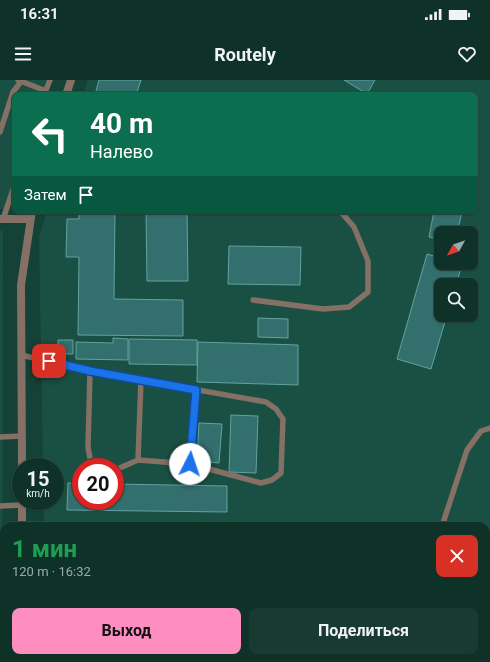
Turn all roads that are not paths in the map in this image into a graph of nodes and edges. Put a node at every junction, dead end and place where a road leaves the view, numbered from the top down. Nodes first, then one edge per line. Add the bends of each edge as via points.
1 (20, 80) edge
2 (50, 80) edge
3 (71, 80) edge
4 (13, 92) edge
5 (43, 92) edge
6 (45, 92) edge
7 (67, 92) edge
8 (12, 95) edge
9 (0, 132) edge
10 (12, 192) edge
11 (343, 214) edge
12 (31, 215) edge
13 (2, 219) edge
14 (253, 300) dead end
15 (22, 355) junction
16 (90, 371) junction
17 (141, 380) junction
18 (196, 390) junction
19 (490, 428) edge
20 (22, 436) junction
21 (0, 437) edge
22 (22, 458) edge
23 (90, 458) edge
24 (138, 460) junction
25 (190, 464) junction
26 (124, 466) edge
27 (12, 504) edge
28 (0, 506) edge
29 (22, 510) edge
30 (22, 522) edge
31 (443, 522) edge

1 - 4 lane
1 - 5 lane
2 - 6 lane
3 - 7 street
8 - 9 lane
10 - 13 lane
11 - 14 lane via 354,227 368,261 368,292 349,307 323,308
12 - 13 street
12 - 15 street via 21,285
15 - 16 lane
15 - 20 street
16 - 17 lane
16 - 23 lane
17 - 18 lane
17 - 24 lane
18 - 25 lane
18 - 25 lane via 266,402 276,409 284,419 280,473 272,480 261,483
19 - 31 lane via 481,431 468,450
20 - 21 lane
20 - 22 street
24 - 25 lane
24 - 26 lane
27 - 28 lane
29 - 30 street

